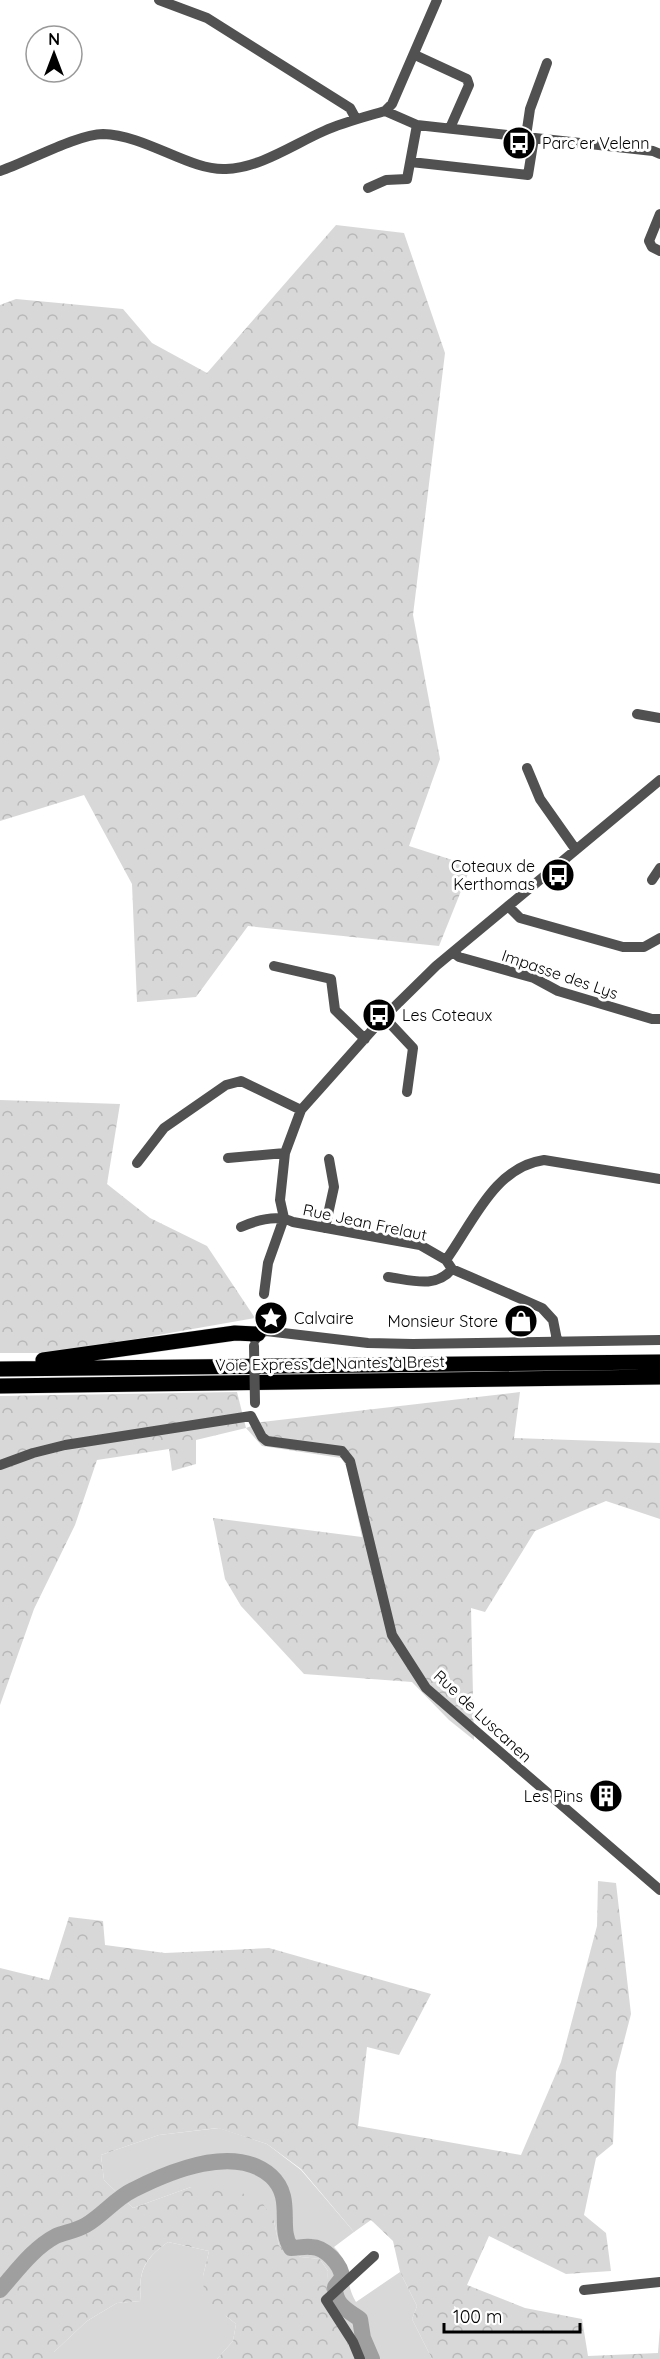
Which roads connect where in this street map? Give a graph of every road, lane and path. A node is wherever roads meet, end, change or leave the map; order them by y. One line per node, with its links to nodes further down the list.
1 (159, 0): 6 (street)
2 (437, 0): 3 (street)
3 (414, 55): 5 (street); 8 (street)
4 (547, 63): 9 (street)
5 (385, 111): 6 (street); 7 (street)
6 (356, 119): 12 (street)
7 (417, 125): 8 (street); 11 (street)
8 (450, 128): 9 (street)
9 (530, 137): 10 (street); 11 (street)
10 (660, 154)
11 (411, 162): 13 (street)
12 (0, 171)
13 (368, 188)
14 (660, 214): 15 (street)
15 (660, 251)
16 (637, 714): 17 (street)
17 (660, 718)
18 (527, 768): 20 (street)
19 (660, 780): 20 (street)
20 (576, 850): 23 (street)
21 (660, 868): 22 (street)
22 (652, 880)
23 (508, 906): 24 (street); 25 (street)
24 (660, 938)
25 (453, 952): 27 (street); 28 (street, Impasse des Lys)
26 (274, 966): 29 (street)
27 (384, 1017): 29 (street); 30 (street)
28 (660, 1018)
29 (365, 1039): 31 (street)
30 (407, 1092)
31 (301, 1110): 32 (street); 35 (street)
32 (285, 1153): 33 (street); 37 (street)
33 (228, 1158)
34 (329, 1159): 39 (street)
35 (137, 1163)
36 (660, 1179): 40 (street)
37 (285, 1218): 38 (street, Rue Jean Frelaut); 39 (street, Rue Jean Frelaut); 42 (street)
38 (241, 1227)
39 (325, 1228): 40 (street, Rue Jean Frelaut)
40 (449, 1265): 41 (street); 44 (street, Rue Jean Frelaut)
41 (388, 1278)
42 (264, 1294)
43 (256, 1340): 44 (street); 46 (highway); 51 (street, bridge)
44 (557, 1340): 45 (street)
45 (660, 1340)
46 (0, 1362)
47 (660, 1362): 48 (highway, Voie Express de Nantes à Brest)
48 (0, 1369)
49 (660, 1377): 50 (highway, Voie Express de Nantes à Brest)
50 (0, 1386)
51 (252, 1416): 52 (street); 53 (street, Rue de Luscanen)
52 (0, 1465)
53 (657, 1887)
54 (374, 2256): 57 (street)
55 (660, 2282): 56 (street)
56 (584, 2290)
57 (360, 2359)

